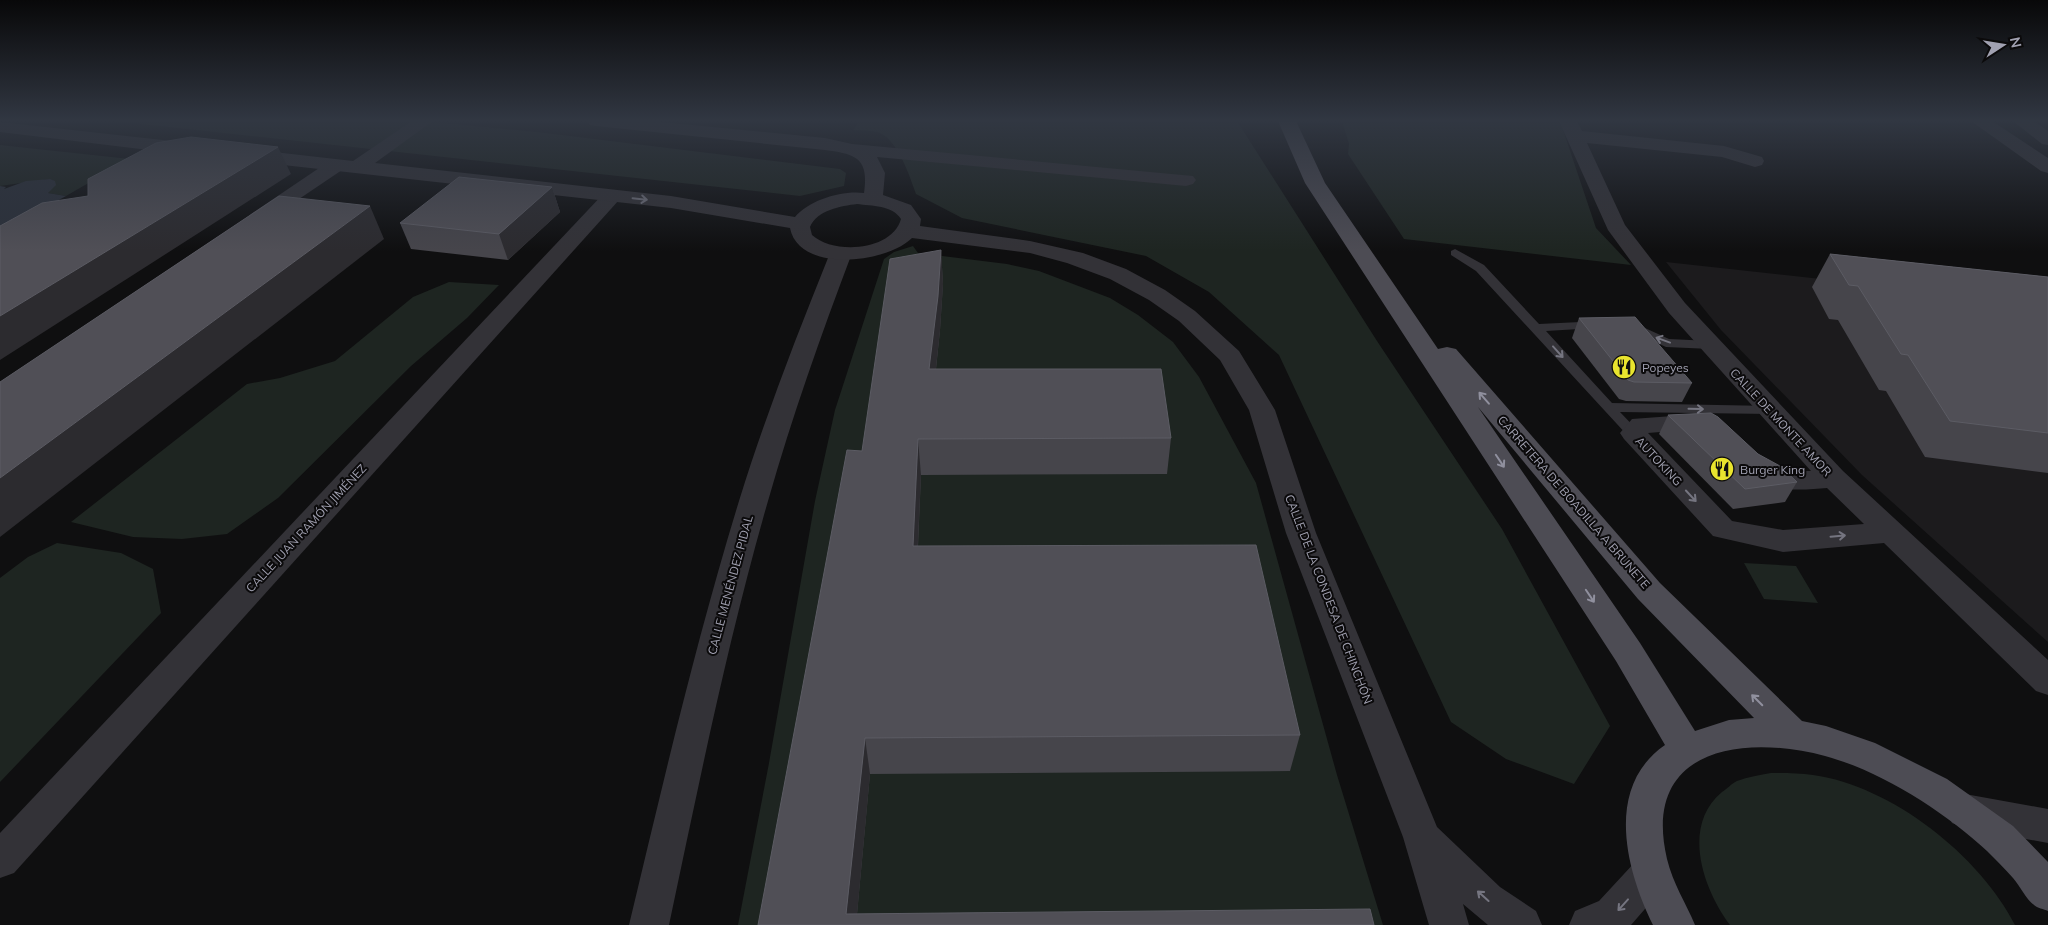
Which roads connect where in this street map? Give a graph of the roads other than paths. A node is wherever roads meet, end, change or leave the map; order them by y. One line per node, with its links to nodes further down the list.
1 (322, 164): 8 (street)
2 (349, 164): 8 (street)
3 (351, 164): 8 (street)
4 (872, 164): 11 (street)
5 (1016, 164): 9 (street)
6 (1307, 164): 17 (main road, CARRETERA DE BOADILLA A BRUNETE)
7 (1587, 164): 21 (street, CALLE DE MONTE AMOR)
8 (346, 167): 10 (street); 13 (street)
9 (1186, 180)
10 (612, 196): 12 (street, one-way to 12); 33 (street, CALLE JUAN RAMÓN JIMÉNEZ)
11 (872, 199): 12 (street); 14 (street)
12 (801, 224): 15 (street)
13 (240, 230)
14 (909, 232): 15 (street); 32 (street, CALLE DE LA CONDESA DE CHINCHÓN)
15 (841, 253): 36 (street, CALLE MENÉNDEZ PIDAL)
16 (1455, 253): 20 (lane)
17 (1367, 260): 28 (main road, CARRETERA DE BOADILLA A BRUNETE, one-way to 17); 29 (main road, CARRETERA DE BOADILLA A BRUNETE, one-way to 29)
18 (1606, 325): 20 (lane)
19 (1625, 326): 21 (lane, one-way to 19)
20 (1536, 328): 22 (lane, one-way to 22)
21 (1711, 345): 23 (street, CALLE DE MONTE AMOR)
22 (1608, 407): 23 (lane, one-way to 23); 24 (lane)
23 (1771, 410): 25 (street, CALLE DE MONTE AMOR)
24 (1633, 433): 25 (street, AUTOKING); 26 (street, AUTOKING, one-way to 26)
25 (1833, 478): 26 (street, CALLE DE MONTE AMOR)
26 (1891, 532): 27 (street, CALLE DE MONTE AMOR)
27 (2048, 681)
28 (1792, 734): 29 (main road); 30 (main road)
29 (1686, 748): 34 (main road)
30 (1965, 810): 31 (street); 35 (main road)
31 (2048, 826)
32 (1422, 837): 37 (street, CALLE DE LA CONDESA DE CHINCHÓN); 38 (street, CALLE DE LA CONDESA DE CHINCHÓN, one-way to 32)
33 (0, 860)
34 (1650, 874): 39 (street, one-way to 39); 40 (main road)
35 (2048, 892)
36 (649, 925)
37 (1449, 925)
38 (1522, 925)
39 (1589, 925)
40 (1675, 925)

